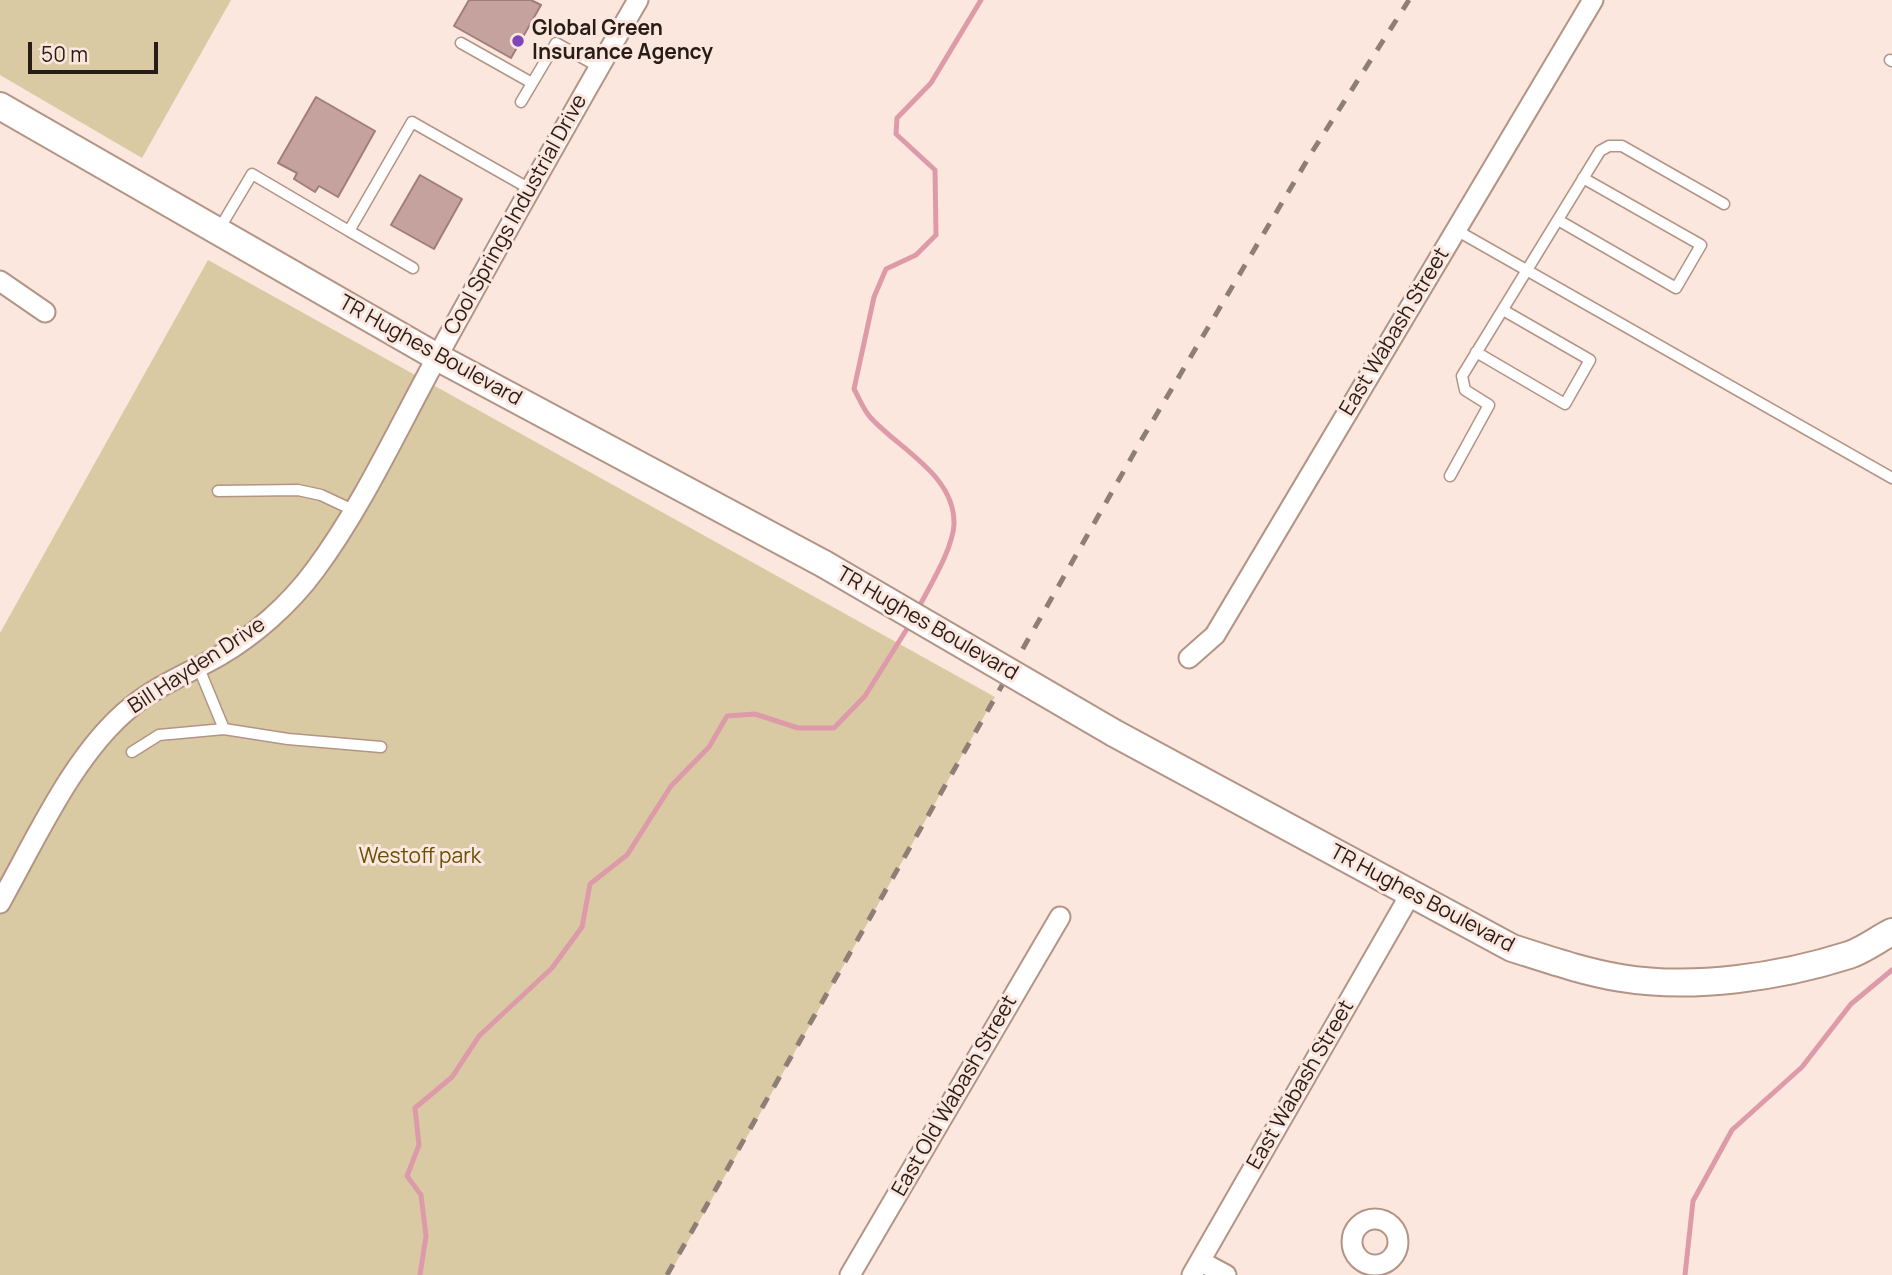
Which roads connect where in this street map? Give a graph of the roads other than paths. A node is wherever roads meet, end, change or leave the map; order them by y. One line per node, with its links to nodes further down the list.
1 (638, 0): 4 (street, Cool Springs Industrial Drive)
2 (1594, 0): 12 (street, East Wabash Street)
3 (461, 43): 5 (lane)
4 (599, 67): 5 (lane); 9 (street, Cool Springs Industrial Drive)
5 (532, 83): 6 (lane)
6 (521, 102)
7 (0, 106): 13 (main road, TR Hughes Boulevard)
8 (1583, 178): 10 (lane); 11 (lane); 11 (lane)
9 (530, 189): 14 (lane); 21 (street, Cool Springs Industrial Drive)
10 (1724, 204)
11 (1558, 220): 16 (lane)
12 (1456, 230): 16 (lane); 26 (street, East Wabash Street)
13 (218, 231): 14 (lane); 21 (main road, TR Hughes Boulevard)
14 (349, 231): 15 (lane)
15 (413, 268)
16 (1528, 271): 18 (lane); 23 (lane)
17 (0, 281): 19 (street)
18 (1503, 310): 20 (lane); 20 (lane)
19 (45, 312)
20 (1476, 352): 22 (lane)
21 (437, 356): 25 (street, Bill Hayden Drive); 31 (main road, TR Hughes Boulevard, bridge)
22 (1450, 476)
23 (1892, 478)
24 (218, 491): 25 (lane)
25 (353, 510): 27 (street, Bill Hayden Drive)
26 (1189, 658)
27 (198, 666): 28 (lane); 32 (street, Bill Hayden Drive)
28 (224, 729): 29 (lane); 30 (lane)
29 (380, 747)
30 (132, 752)
31 (1410, 895): 34 (main road, TR Hughes Boulevard); 35 (street, East Wabash Street)
32 (0, 903)
33 (1060, 917): 36 (street, East Old Wabash Street)
34 (1892, 932)
35 (1196, 1268): 37 (street)
36 (850, 1275)
37 (1226, 1275)

